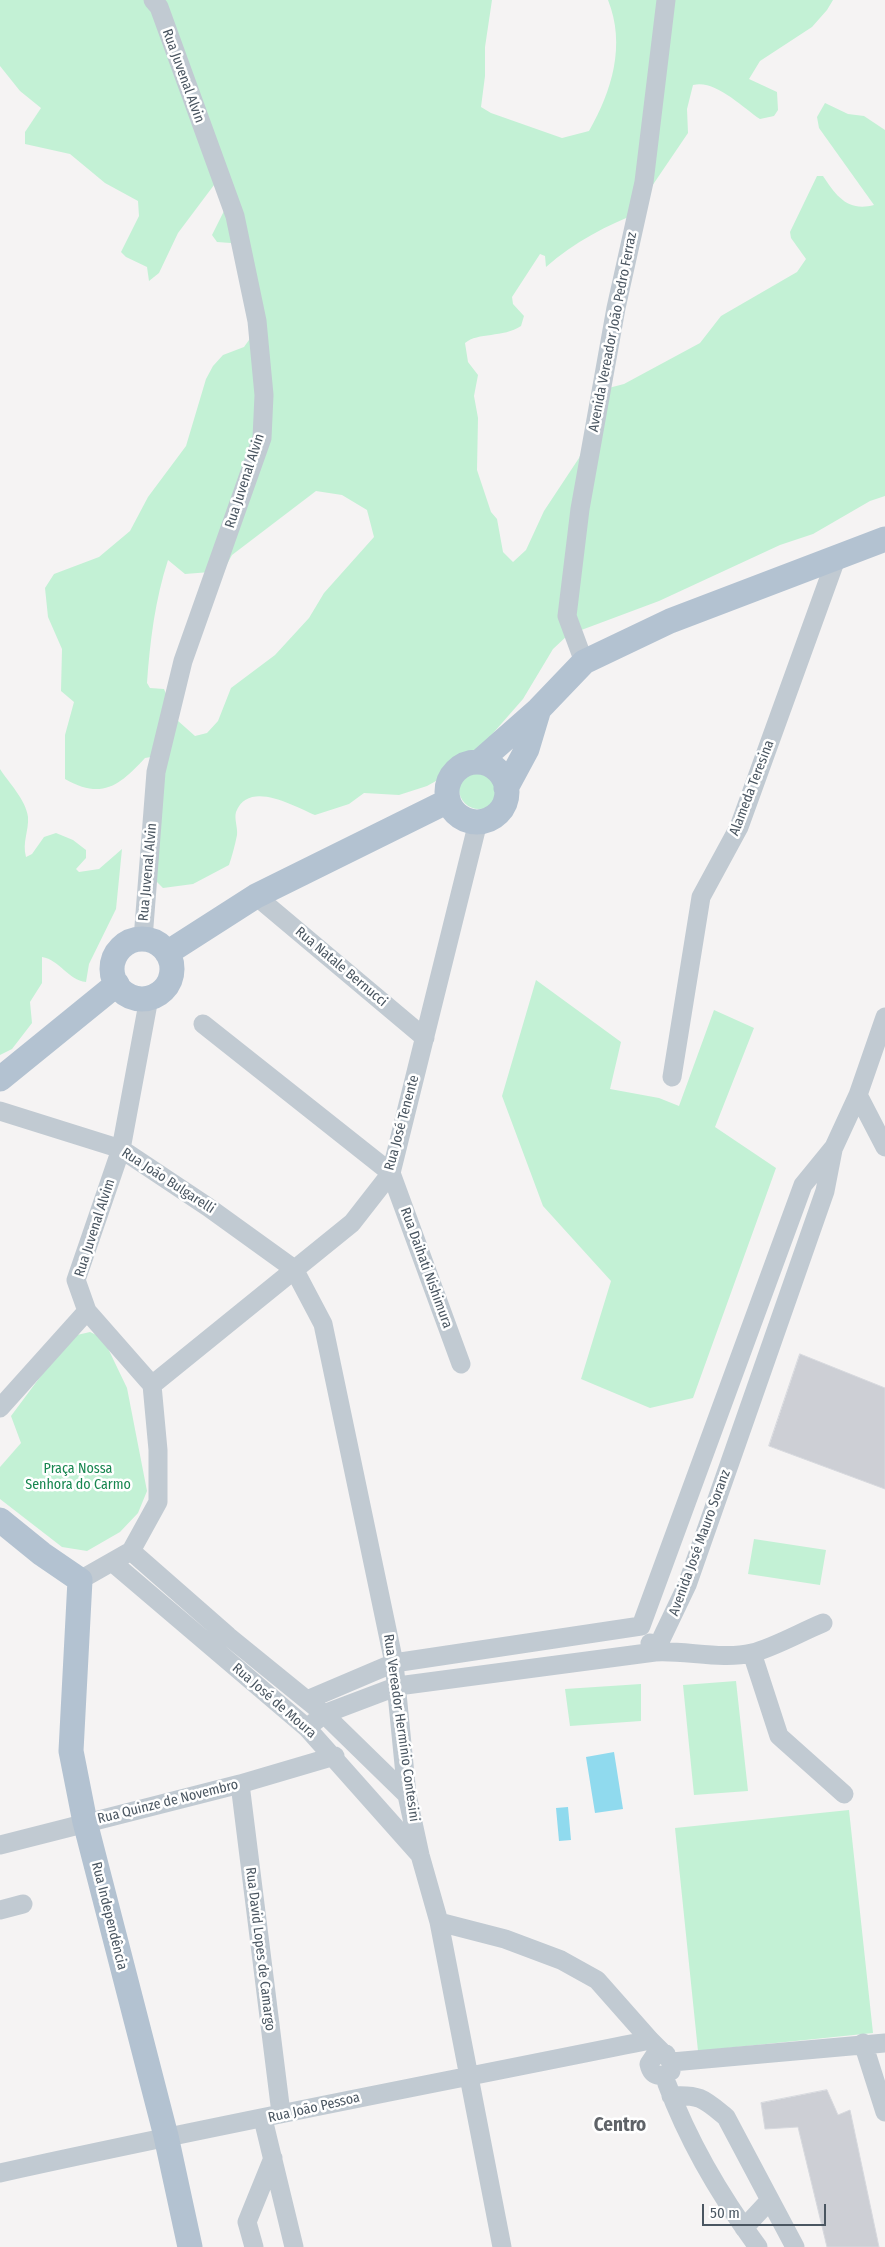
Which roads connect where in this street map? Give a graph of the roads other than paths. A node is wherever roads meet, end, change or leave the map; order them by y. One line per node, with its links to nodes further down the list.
1 (153, 0): 12 (street, Rua Juvenal Alvin)
2 (666, 0): 5 (street, Avenida Vereador João Pedro Ferraz)
3 (885, 539): 4 (main road)
4 (836, 559): 5 (main road); 19 (street, Alameda Teresina)
5 (584, 662): 6 (main road)
6 (539, 709): 7 (main road); 8 (main road)
7 (479, 762): 8 (main road); 9 (main road)
8 (506, 788): 10 (main road)
9 (448, 801): 10 (main road); 11 (main road)
10 (478, 822): 18 (street, Rua José Tenente)
11 (256, 896): 13 (main road); 18 (street, Rua Natale Bernucci)
12 (143, 939): 13 (main road); 14 (main road)
13 (167, 953): 15 (main road)
14 (117, 984): 15 (main road); 20 (main road)
15 (149, 998): 25 (street, Rua Juvenal Alvim)
16 (885, 1017): 21 (street, Avenida José Mauro Soranz)
17 (203, 1024): 26 (street)
18 (425, 1038): 26 (street, Rua José Tenente)
19 (672, 1077)
20 (0, 1079)
21 (858, 1095): 23 (street, Avenida José Mauro Soranz); 24 (street)
22 (0, 1111): 25 (street, Rua João Bulgarelli)
23 (834, 1147): 37 (street, Avenida José Mauro Soranz); 40 (street, Avenida José Mauro Soranz)
24 (885, 1147)
25 (122, 1149): 27 (street, Rua João Bulgarelli); 28 (street, Rua Juvenal Alvim)
26 (391, 1173): 27 (street, Rua José Tenente); 29 (street, Rua Daihati Nishimura)
27 (294, 1269): 30 (street, Rua José Tenente); 42 (street, Rua Vereador Hermínio Contesini)
28 (87, 1311): 30 (street); 31 (street)
29 (461, 1364)
30 (152, 1385): 33 (street)
31 (0, 1409)
32 (0, 1520): 35 (main road)
33 (131, 1551): 34 (street); 38 (street, Rua José de Moura)
34 (112, 1562): 35 (street); 39 (street, Rua José de Moura)
35 (80, 1580): 51 (main road, Rua Independência)
36 (823, 1623): 41 (street)
37 (641, 1626): 40 (street); 42 (street)
38 (228, 1636): 39 (street); 44 (street, Rua José de Moura)
39 (214, 1650): 46 (street, Rua José de Moura)
40 (655, 1652): 41 (street); 43 (street)
41 (752, 1653): 49 (street)
42 (394, 1663): 43 (street, Rua Vereador Hermínio Contesini); 44 (street)
43 (398, 1686): 45 (street); 50 (street, Rua Vereador Hermínio Contesini)
44 (307, 1700): 45 (street, Rua José de Moura)
45 (324, 1714): 46 (street); 50 (street, Rua José de Moura)
46 (307, 1728): 47 (street, Rua José de Moura)
47 (335, 1756): 48 (street, Rua Quinze de Novembro); 53 (street, Rua José de Moura)
48 (240, 1784): 51 (street, Rua Quinze de Novembro); 65 (street, Rua David Lopes de Camargo)
49 (844, 1794)
50 (407, 1795): 53 (street, Rua Vereador Hermínio Contesini)
51 (85, 1822): 52 (street, Rua Quinze de Novembro); 66 (main road, Rua Independência)
52 (0, 1845)
53 (420, 1855): 56 (street, Rua Vereador Hermínio Contesini)
54 (24, 1904): 55 (street)
55 (0, 1910)
56 (439, 1922): 57 (street); 62 (street, Rua Vereador Hermínio Contesini)
57 (650, 2040): 60 (street, Rua João Pessoa); 61 (street)
58 (863, 2043): 59 (street); 61 (street); 64 (street)
59 (885, 2043)
60 (628, 2044): 61 (street); 62 (street, Rua João Pessoa)
61 (663, 2064): 63 (street)
62 (467, 2076): 65 (street, Rua João Pessoa); 74 (street, Rua Vereador Hermínio Contesini)
63 (671, 2096): 69 (street); 70 (street)
64 (885, 2112)
65 (272, 2116): 66 (street, Rua João Pessoa); 67 (street, Rua David Lopes de Camargo)
66 (166, 2136): 68 (street, Rua João Pessoa); 71 (main road, Rua Independência)
67 (273, 2158): 72 (street); 73 (street, Rua David Lopes de Camargo)
68 (0, 2173)
69 (770, 2200): 70 (street); 76 (street)
70 (744, 2228): 75 (street)
71 (190, 2247)
72 (254, 2247)
73 (294, 2247)
74 (502, 2247)
75 (758, 2247)
76 (795, 2247)

